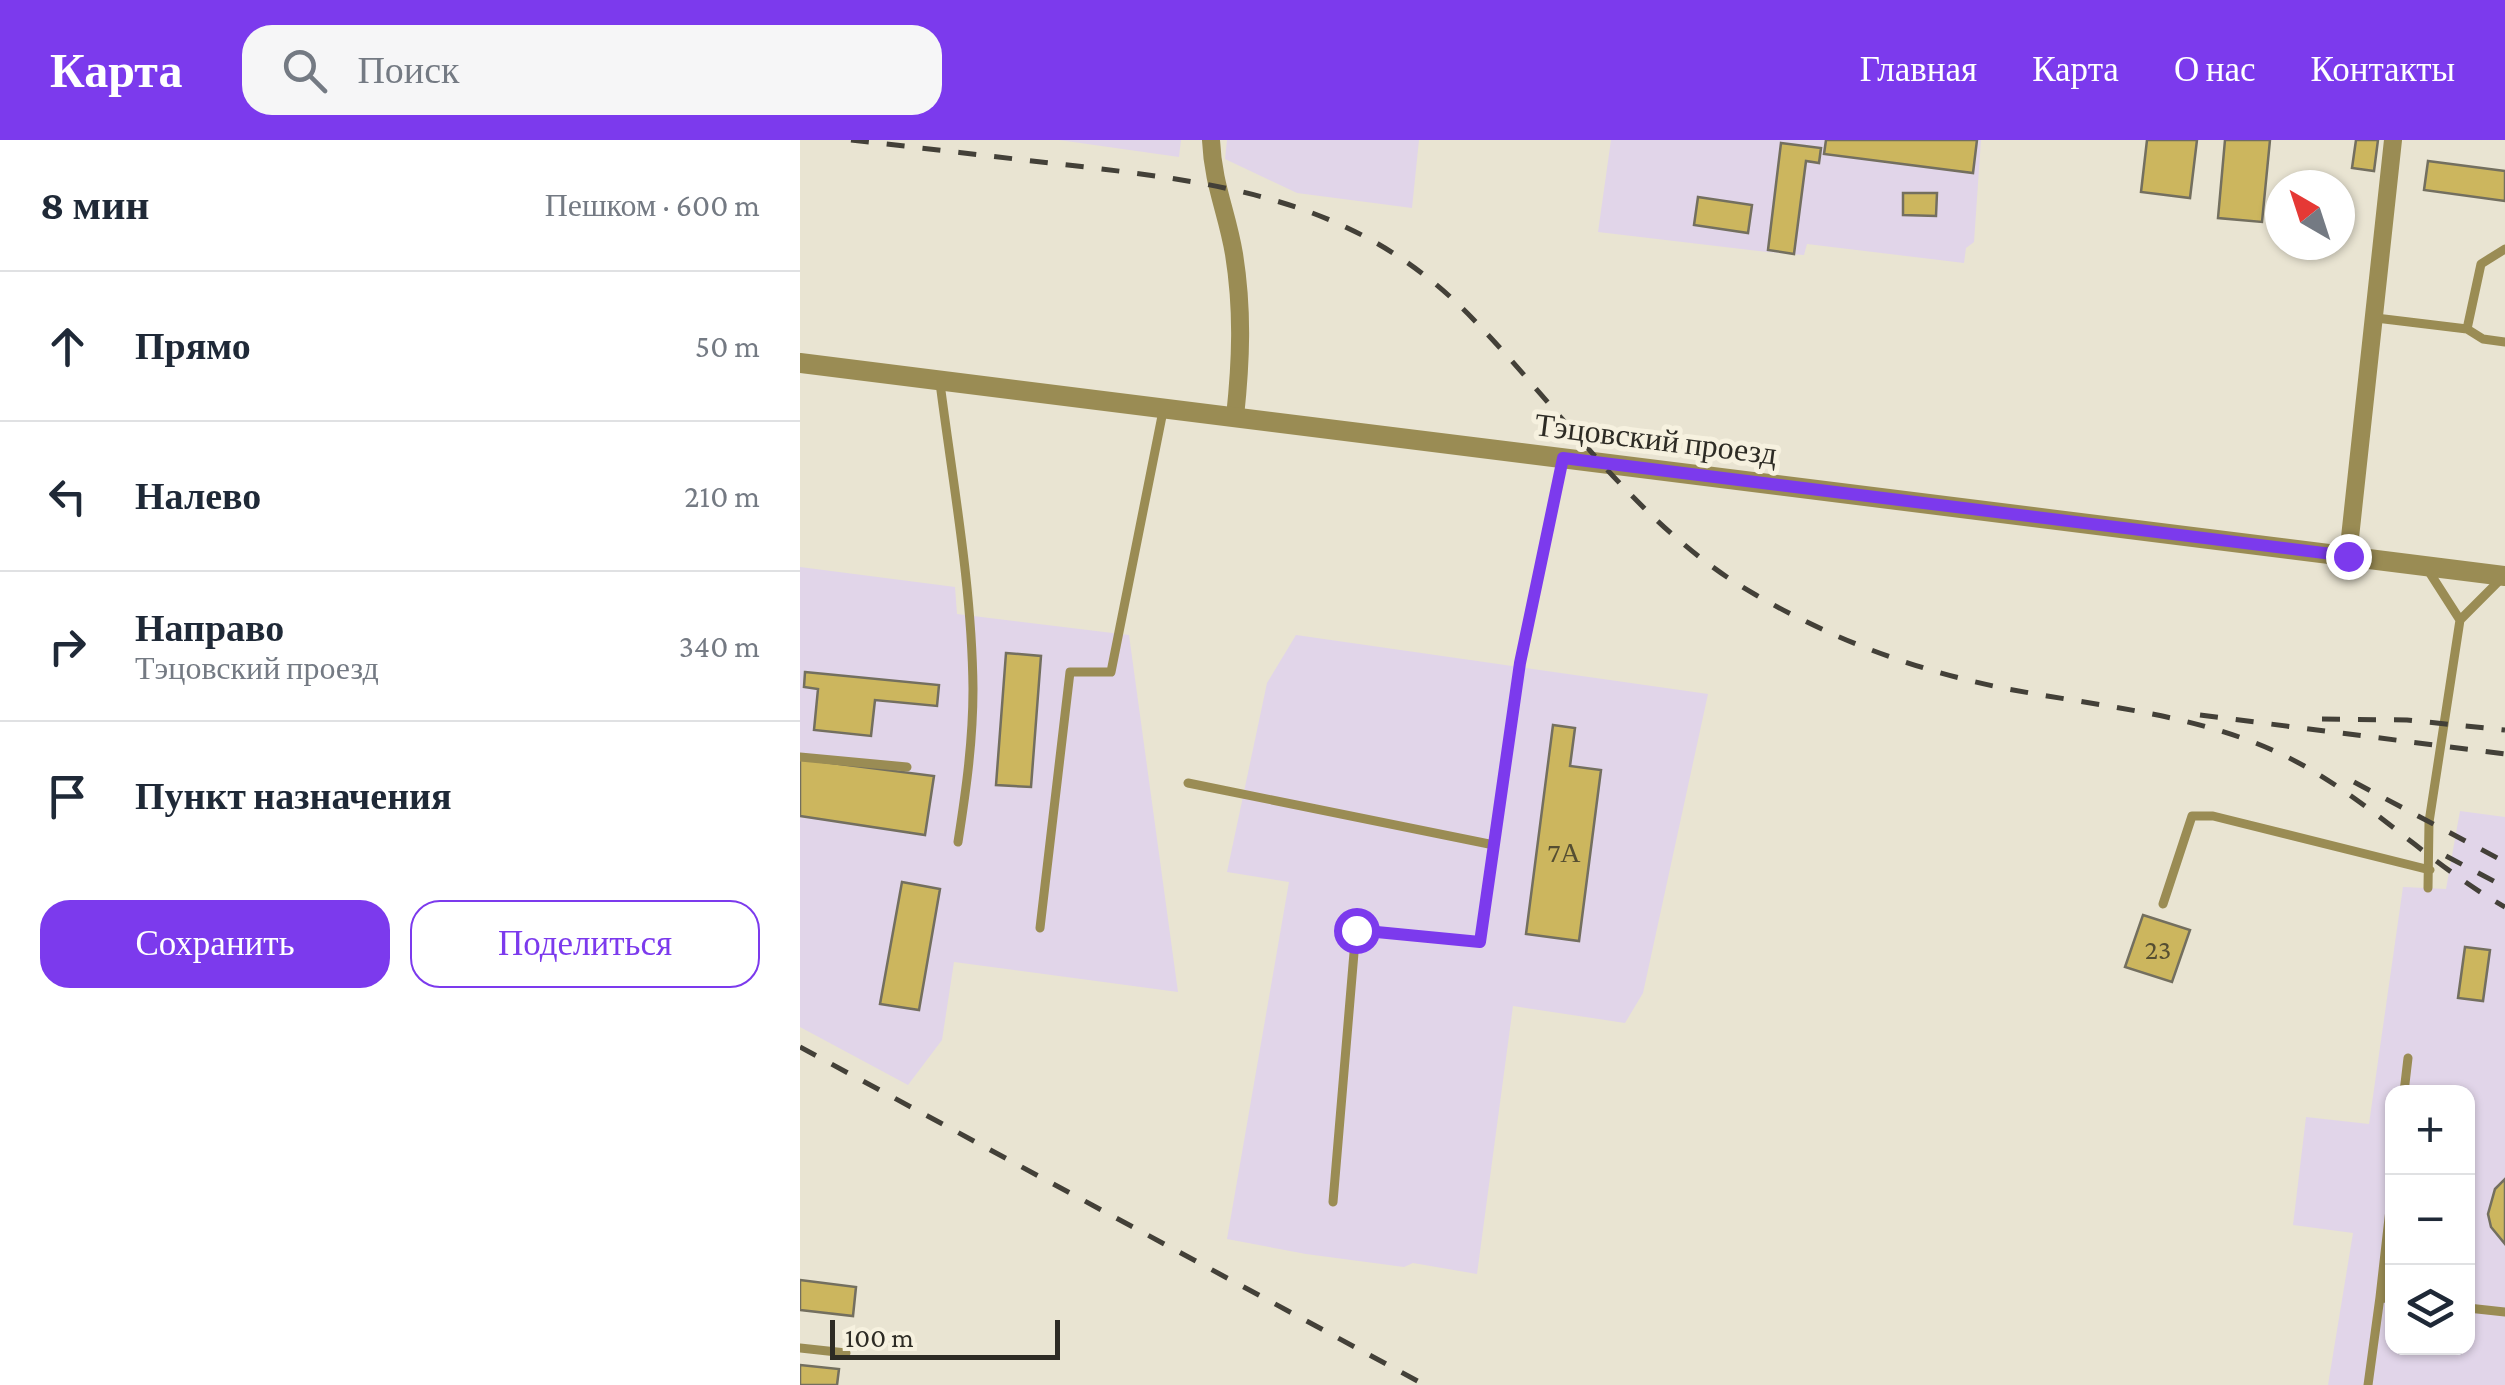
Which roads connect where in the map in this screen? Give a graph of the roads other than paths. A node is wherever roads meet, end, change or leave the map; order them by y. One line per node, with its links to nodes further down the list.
1 (1211, 140): 10 (street)
2 (2393, 140): 4 (street)
3 (2505, 249): 5 (lane)
4 (2376, 318): 5 (lane); 12 (street)
5 (2467, 329): 6 (lane)
6 (2505, 342)
7 (800, 363): 8 (street, Тэцовский проезд)
8 (940, 380): 9 (street, Тэцовский проезд); 19 (lane)
9 (1163, 408): 10 (street, Тэцовский проезд); 24 (lane)
10 (1235, 417): 11 (street, Тэцовский проезд)
11 (1563, 458): 12 (street, Тэцовский проезд); 20 (lane)
12 (2348, 556): 13 (street, Тэцовский проезд)
13 (2426, 566): 14 (street, Тэцовский проезд); 15 (lane)
14 (2504, 576): 15 (lane)
15 (2460, 620): 21 (lane)
16 (800, 757): 17 (lane)
17 (907, 767)
18 (1188, 783): 20 (lane)
19 (958, 842)
20 (1494, 845): 27 (lane)
21 (2430, 870): 22 (lane); 23 (lane)
22 (2428, 888)
23 (2163, 904)
24 (1040, 928)
25 (2408, 1058): 26 (lane)
26 (2405, 1085)
27 (1333, 1202)
28 (2385, 1253): 29 (lane)
29 (2380, 1297): 30 (lane); 35 (lane)
30 (2385, 1297)
31 (2475, 1309): 32 (lane)
32 (2505, 1312)
33 (800, 1348): 34 (lane)
34 (846, 1353)
35 (2368, 1385)

